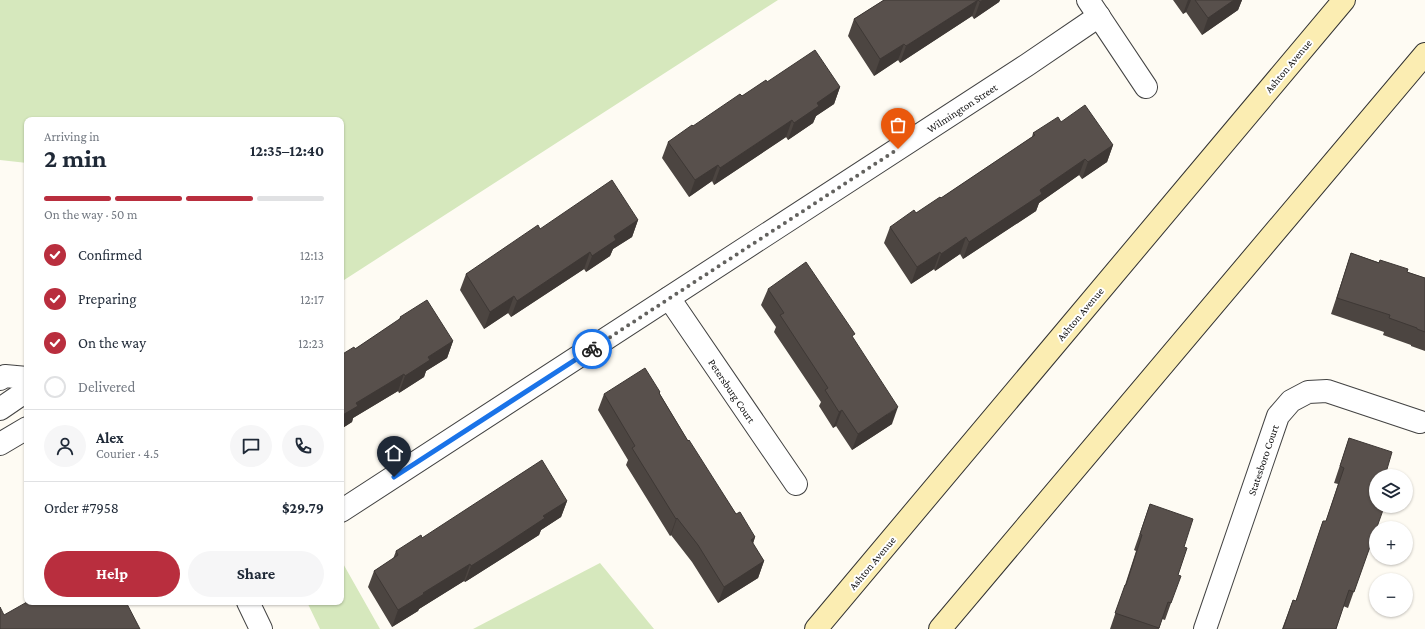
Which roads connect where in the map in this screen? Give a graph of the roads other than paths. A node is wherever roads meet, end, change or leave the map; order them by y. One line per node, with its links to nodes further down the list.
1 (1344, 0): 17 (main road, Ashton Avenue)
2 (1093, 8): 4 (street, Wilmington Street); 5 (street, Wilmington Street)
3 (1425, 54): 18 (main road)
4 (1146, 87)
5 (669, 298): 13 (street, Petersburg Court); 14 (street, Wilmington Street)
6 (24, 378): 7 (street)
7 (0, 379)
8 (24, 395): 9 (street)
9 (0, 409)
10 (1420, 422): 19 (street, Statesboro Court)
11 (24, 430): 12 (street)
12 (0, 444)
13 (796, 484)
14 (344, 509)
15 (249, 605): 16 (street)
16 (261, 629)
17 (816, 629)
18 (940, 629)
19 (1205, 629)

